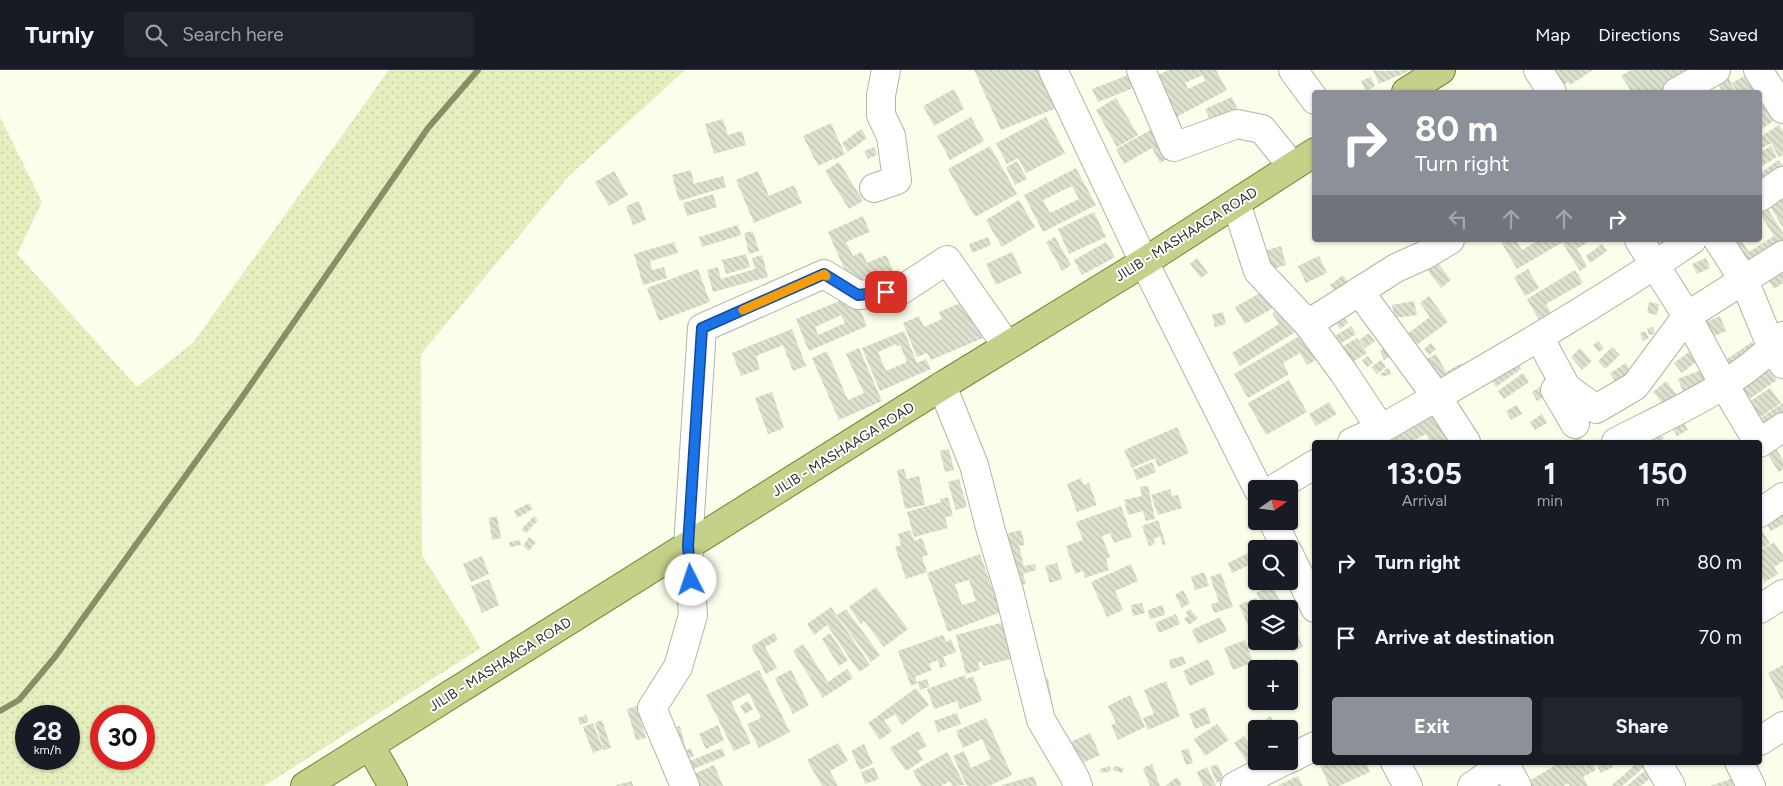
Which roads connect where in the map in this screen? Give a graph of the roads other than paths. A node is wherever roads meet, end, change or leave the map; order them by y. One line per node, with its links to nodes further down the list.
1 (886, 70): 17 (street)
2 (1052, 70): 25 (street)
3 (1141, 70): 15 (street)
4 (1293, 70): 12 (street)
5 (1441, 70): 9 (main road)
6 (1538, 70): 10 (street)
7 (1716, 70): 11 (street)
8 (1758, 70): 13 (street)
9 (1409, 90)
10 (1551, 90)
11 (1681, 90)
12 (1312, 96)
13 (1783, 109)
14 (1312, 154): 15 (main road, JILIB - MASHAAGA ROAD)
15 (1292, 166): 19 (main road, JILIB - MASHAAGA ROAD)
16 (1783, 181): 18 (street)
17 (874, 188)
18 (1762, 196)
19 (1236, 203): 25 (main road, JILIB - MASHAAGA ROAD); 30 (street)
20 (1447, 242): 28 (street)
21 (1640, 242): 26 (street)
22 (1689, 242): 26 (street)
23 (1719, 242): 27 (street)
24 (1783, 255): 27 (street)
25 (1144, 262): 32 (main road, JILIB - MASHAAGA ROAD); 47 (street)
26 (1655, 265): 29 (street); 31 (street)
27 (1744, 280): 29 (street); 33 (street)
28 (1358, 291): 30 (street); 36 (street)
29 (1687, 316): 34 (street); 37 (street)
30 (1308, 324): 39 (street)
31 (1539, 337): 36 (street); 37 (street)
32 (1007, 346): 35 (main road, JILIB - MASHAAGA ROAD); 51 (street)
33 (1779, 349): 34 (street)
34 (1724, 385): 43 (street); 44 (street)
35 (942, 386): 51 (main road, JILIB - MASHAAGA ROAD); 68 (street)
36 (1437, 396): 39 (street); 41 (street)
37 (1585, 417): 42 (street)
38 (1783, 427): 45 (street)
39 (1381, 429): 40 (street)
40 (1356, 440)
41 (1465, 440)
42 (1613, 440)
43 (1619, 440)
44 (1757, 440)
45 (1762, 441)
46 (1312, 466): 48 (street)
47 (1253, 480)
48 (1289, 480)
49 (1783, 497): 50 (street)
50 (1762, 512)
51 (688, 546): 58 (main road, JILIB - MASHAAGA ROAD); 67 (street)
52 (1298, 573): 54 (street)
53 (1783, 594): 55 (street)
54 (1312, 602)
55 (1762, 608)
56 (1783, 726): 57 (street)
57 (1762, 740)
58 (370, 746): 65 (main road, JILIB - MASHAAGA ROAD); 66 (main road)
59 (1312, 748): 60 (street)
60 (1298, 754)
61 (1397, 765): 70 (street)
62 (1741, 765): 72 (street)
63 (1266, 770): 69 (street)
64 (1510, 771): 71 (street)
65 (305, 786)
66 (393, 786)
67 (685, 786)
68 (1078, 786)
69 (1234, 786)
70 (1408, 786)
71 (1472, 786)
72 (1751, 786)

